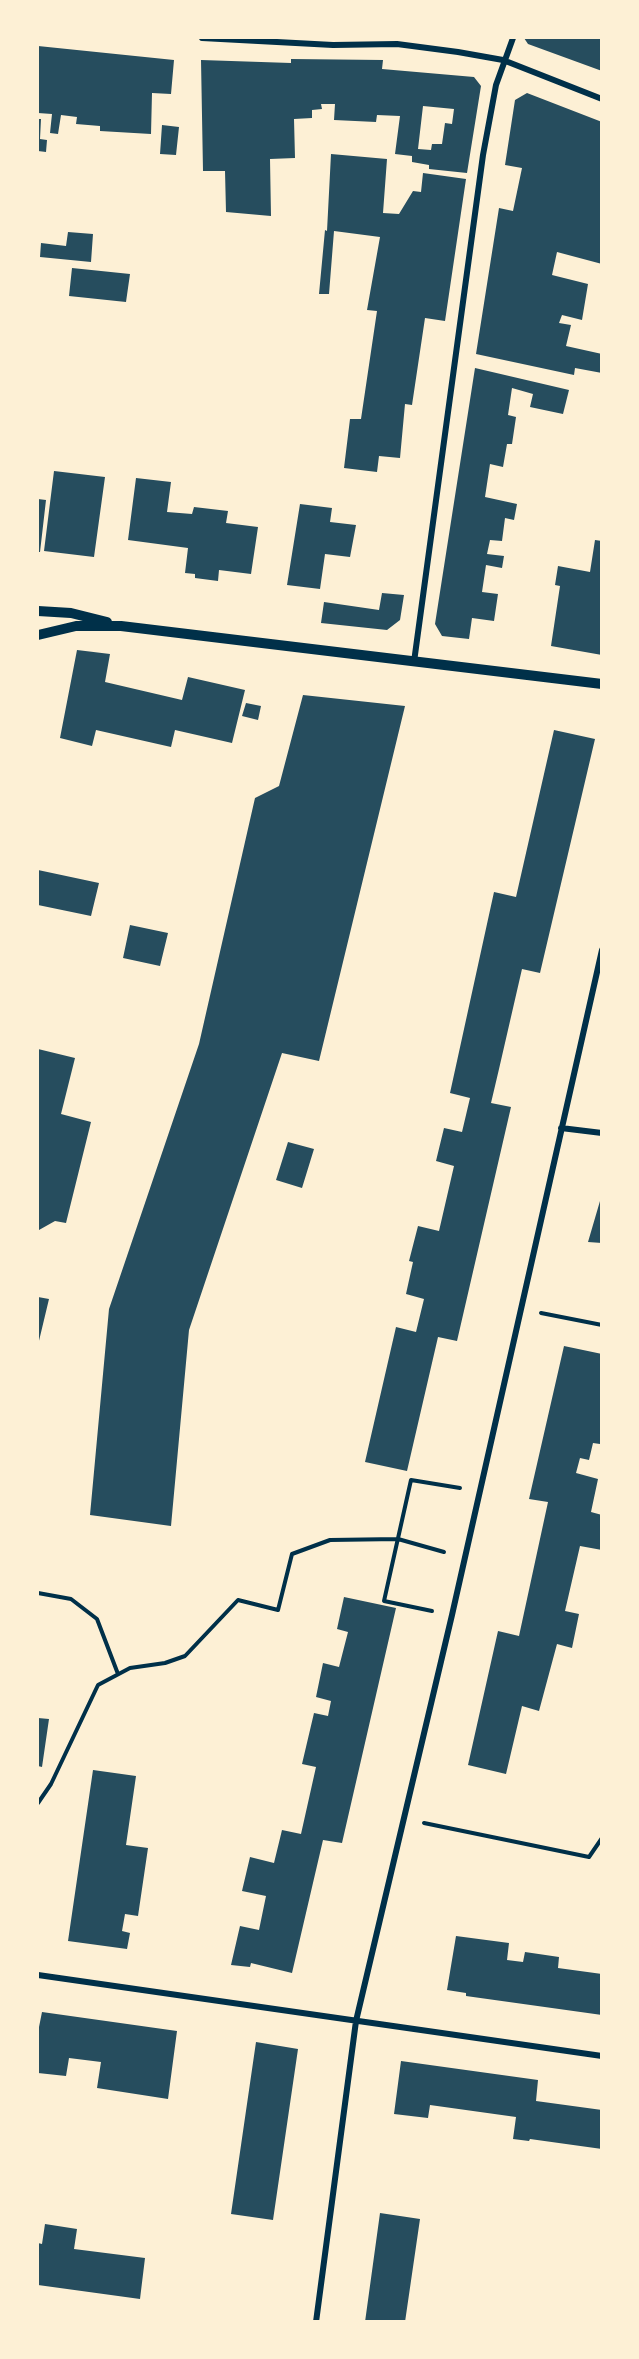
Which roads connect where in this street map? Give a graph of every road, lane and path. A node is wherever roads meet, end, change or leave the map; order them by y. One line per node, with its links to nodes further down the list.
1 (202, 38): 3 (street)
2 (513, 38): 3 (street)
3 (503, 60): 4 (street); 8 (street)
4 (602, 99)
5 (38, 611): 6 (street)
6 (121, 626): 7 (street); 8 (street)
7 (38, 635)
8 (414, 662): 9 (street)
9 (602, 684)
10 (602, 950): 11 (street)
11 (561, 1128): 12 (street); 13 (street)
12 (602, 1133)
13 (520, 1309): 14 (path); 15 (street)
14 (602, 1324)
15 (479, 1491): 16 (path); 17 (street)
16 (398, 1539): 17 (path); 19 (path); 20 (path)
17 (465, 1558): 19 (street)
18 (38, 1593): 20 (path)
19 (452, 1615): 22 (street)
20 (118, 1674): 21 (path)
21 (38, 1803)
22 (402, 1818): 23 (path); 25 (street)
23 (602, 1838)
24 (38, 1975): 25 (street)
25 (356, 2021): 26 (street); 27 (street)
26 (602, 2056)
27 (316, 2322)

